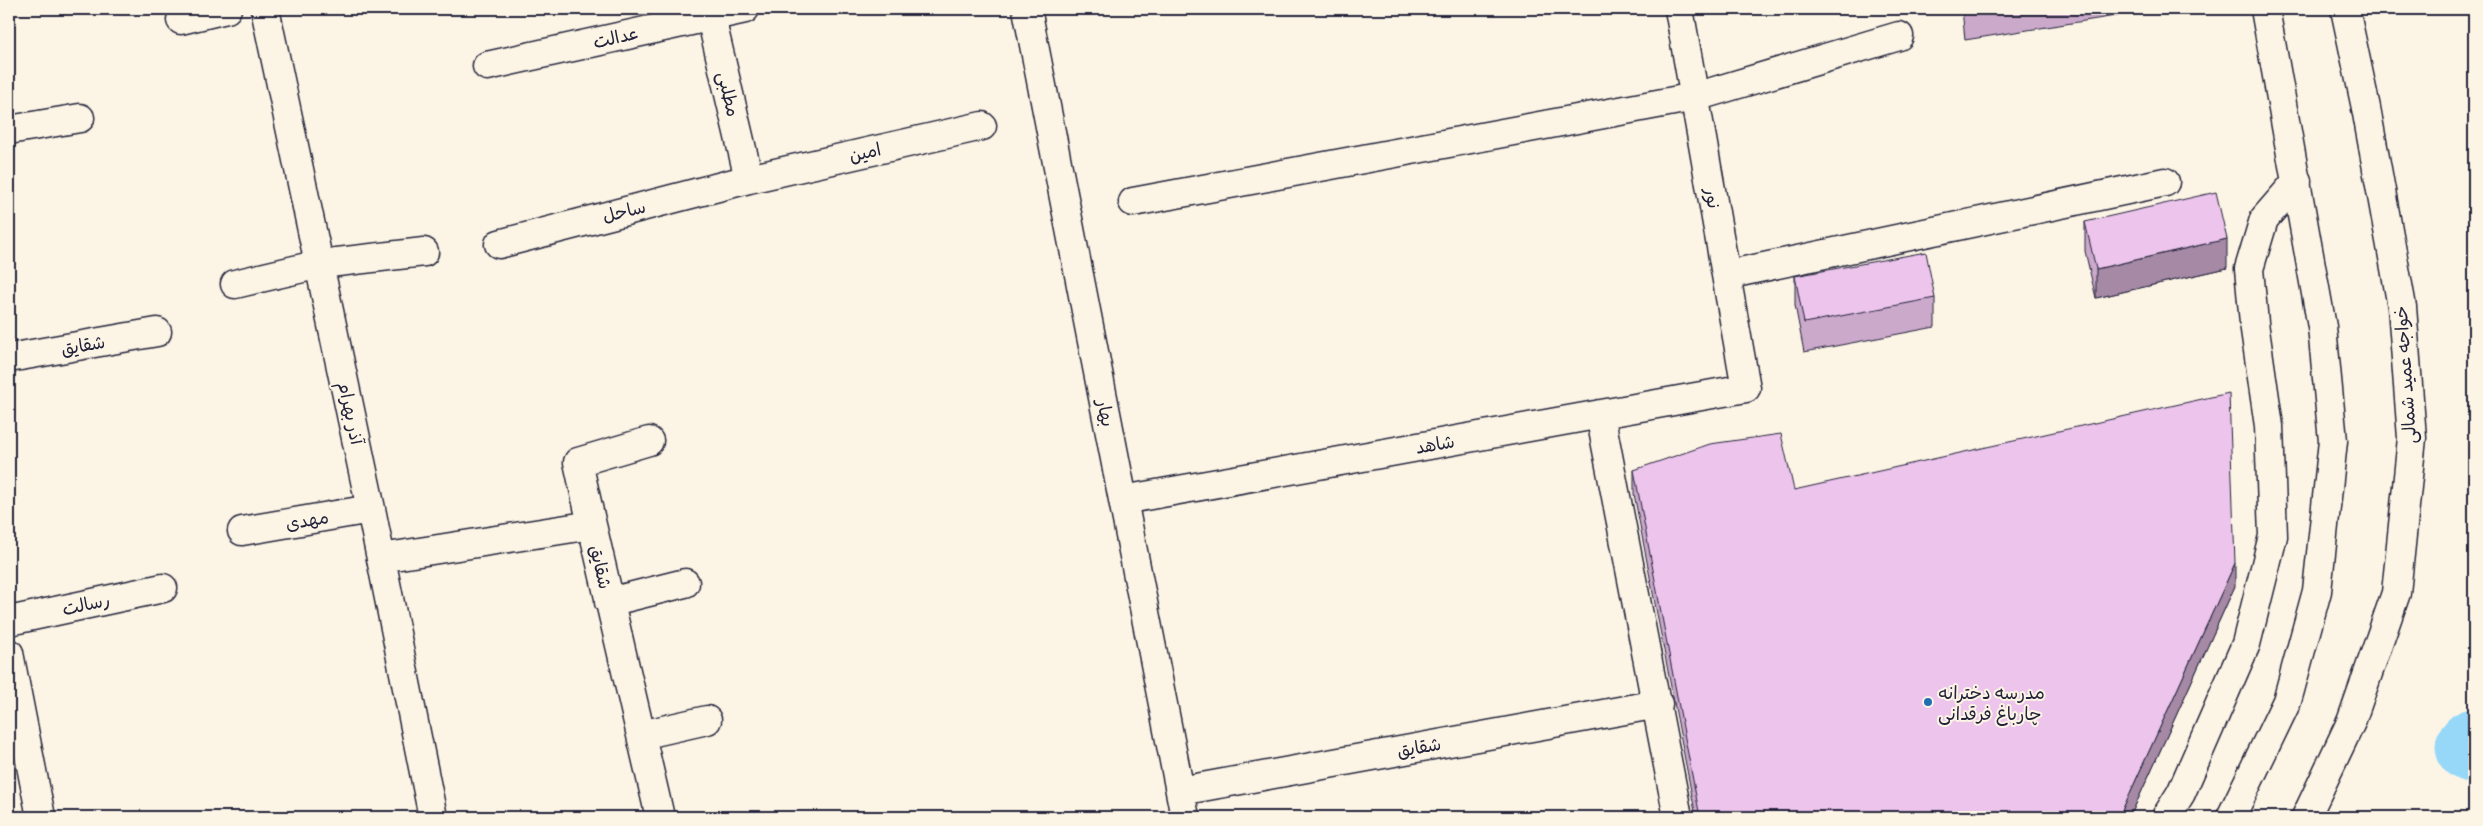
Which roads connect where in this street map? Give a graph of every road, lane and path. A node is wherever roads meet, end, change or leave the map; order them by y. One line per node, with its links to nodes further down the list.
1 (227, 9): 9 (street)
2 (265, 9): 22 (street, آذر بهرام)
3 (745, 9): 8 (street, عدالت)
4 (1027, 9): 30 (street, بهار)
5 (1680, 9): 12 (street, نور)
6 (2265, 9): 17 (street)
7 (2345, 9): 51 (street, خواجه عمید شمالی)
8 (709, 12): 11 (street, عدالت); 16 (street, مطلبی)
9 (181, 20)
10 (1899, 36): 12 (street)
11 (487, 66)
12 (1695, 97): 19 (street); 23 (street, نور)
13 (80, 118): 15 (street)
14 (982, 126): 16 (street, امین)
15 (9, 130)
16 (749, 179): 20 (street, ساحل)
17 (2297, 181): 49 (street); 50 (street)
18 (2165, 182): 23 (street)
19 (1133, 202)
20 (499, 244)
21 (424, 252): 22 (street)
22 (320, 264): 24 (street); 31 (street, آذر بهرام)
23 (1726, 275): 27 (street, نور)
24 (235, 284)
25 (157, 332): 26 (street, شقایق)
26 (9, 358)
27 (1746, 388): 28 (street, شاهد)
28 (1600, 414): 30 (street, شاهد); 40 (street)
29 (649, 441): 32 (street)
30 (1123, 500): 43 (street, بهار)
31 (371, 509): 33 (street, مهدی); 34 (street, آذر بهرام)
32 (592, 525): 34 (street, شقایق); 37 (street, شقایق)
33 (242, 531)
34 (381, 558): 45 (street, آذر بهرام)
35 (685, 583): 37 (street)
36 (163, 588): 38 (street, رسالت)
37 (609, 602): 42 (street, شقایق)
38 (9, 621)
39 (9, 653): 44 (street)
40 (1658, 704): 43 (street, شقایق); 48 (street)
41 (707, 720): 42 (street)
42 (641, 735): 46 (street, شقایق)
43 (1180, 790): 47 (street, بهار)
44 (41, 817)
45 (433, 817)
46 (660, 817)
47 (1185, 817)
48 (1678, 817)
49 (2166, 817)
50 (2231, 817)
51 (2306, 817)

